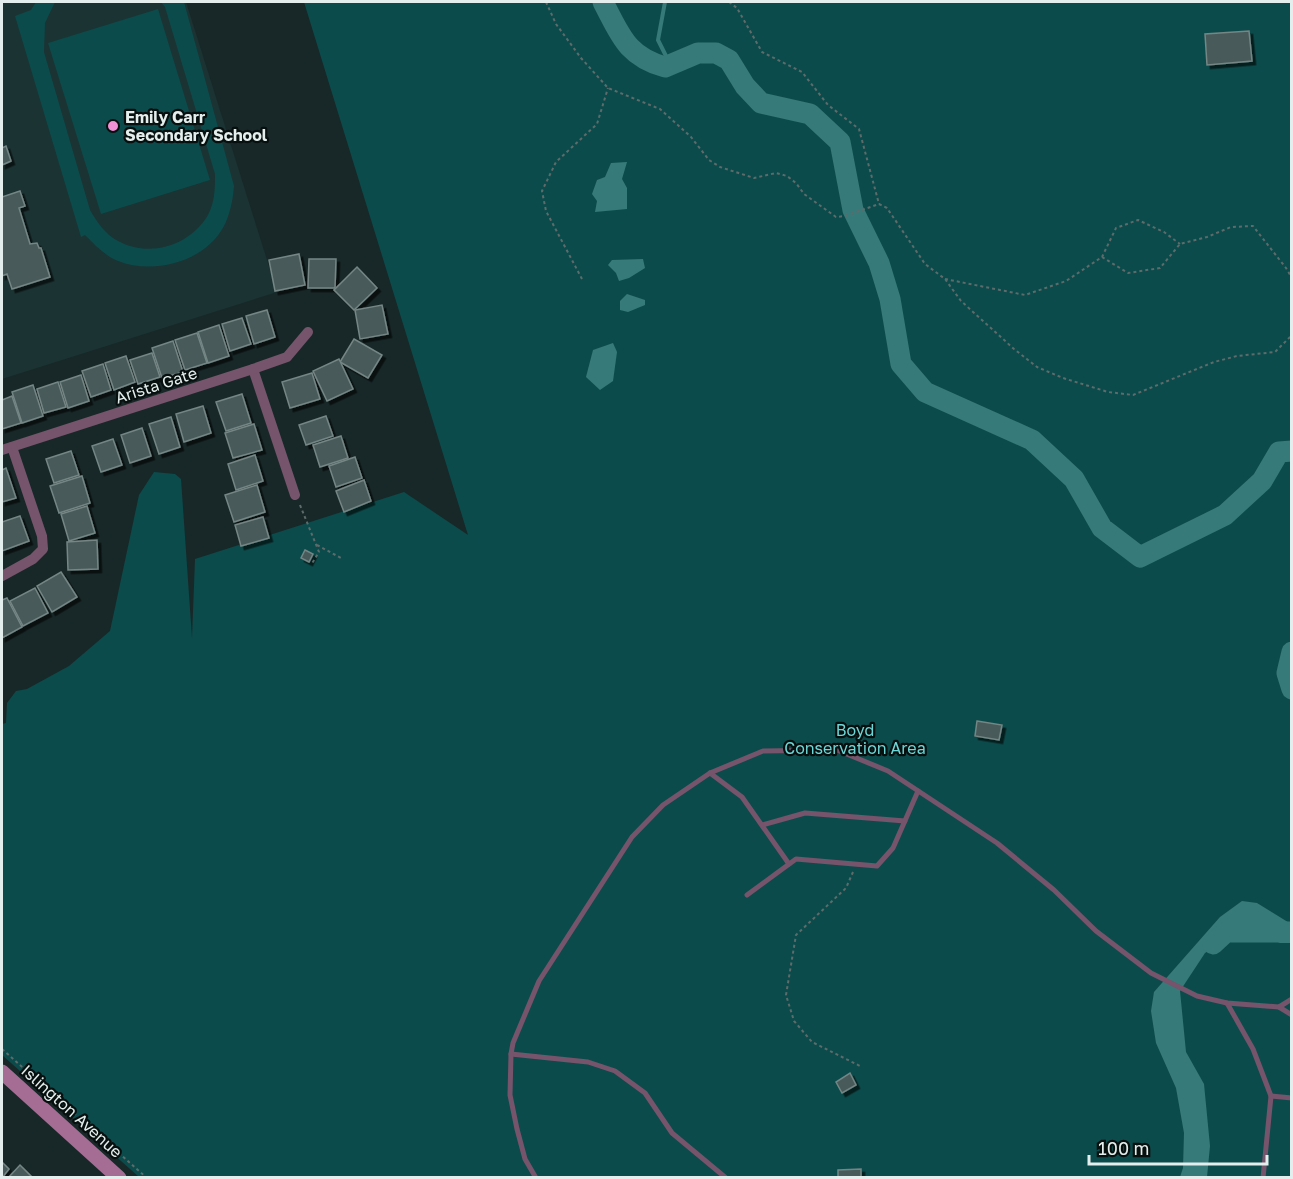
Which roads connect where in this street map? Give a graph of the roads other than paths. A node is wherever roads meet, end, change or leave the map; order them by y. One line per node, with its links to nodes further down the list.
1 (308, 332): 2 (street, Arista Gate)
2 (253, 369): 3 (street, Arista Gate); 4 (street)
3 (7, 448): 5 (street)
4 (296, 495)
5 (2, 576)
6 (710, 773): 7 (lane); 9 (lane); 16 (lane)
7 (918, 791): 8 (lane); 13 (lane)
8 (905, 821): 9 (lane); 10 (lane)
9 (762, 825): 10 (lane)
10 (789, 864): 11 (lane)
11 (747, 895)
12 (1292, 999): 14 (lane)
13 (1227, 1003): 14 (lane); 18 (lane)
14 (1279, 1007): 15 (lane)
15 (1292, 1015)
16 (511, 1054): 21 (lane); 22 (lane)
17 (2, 1071): 20 (main road, Islington Avenue)
18 (1271, 1096): 19 (lane); 23 (lane)
19 (1292, 1098)
20 (119, 1178)
21 (536, 1178)
22 (726, 1178)
23 (1263, 1178)

